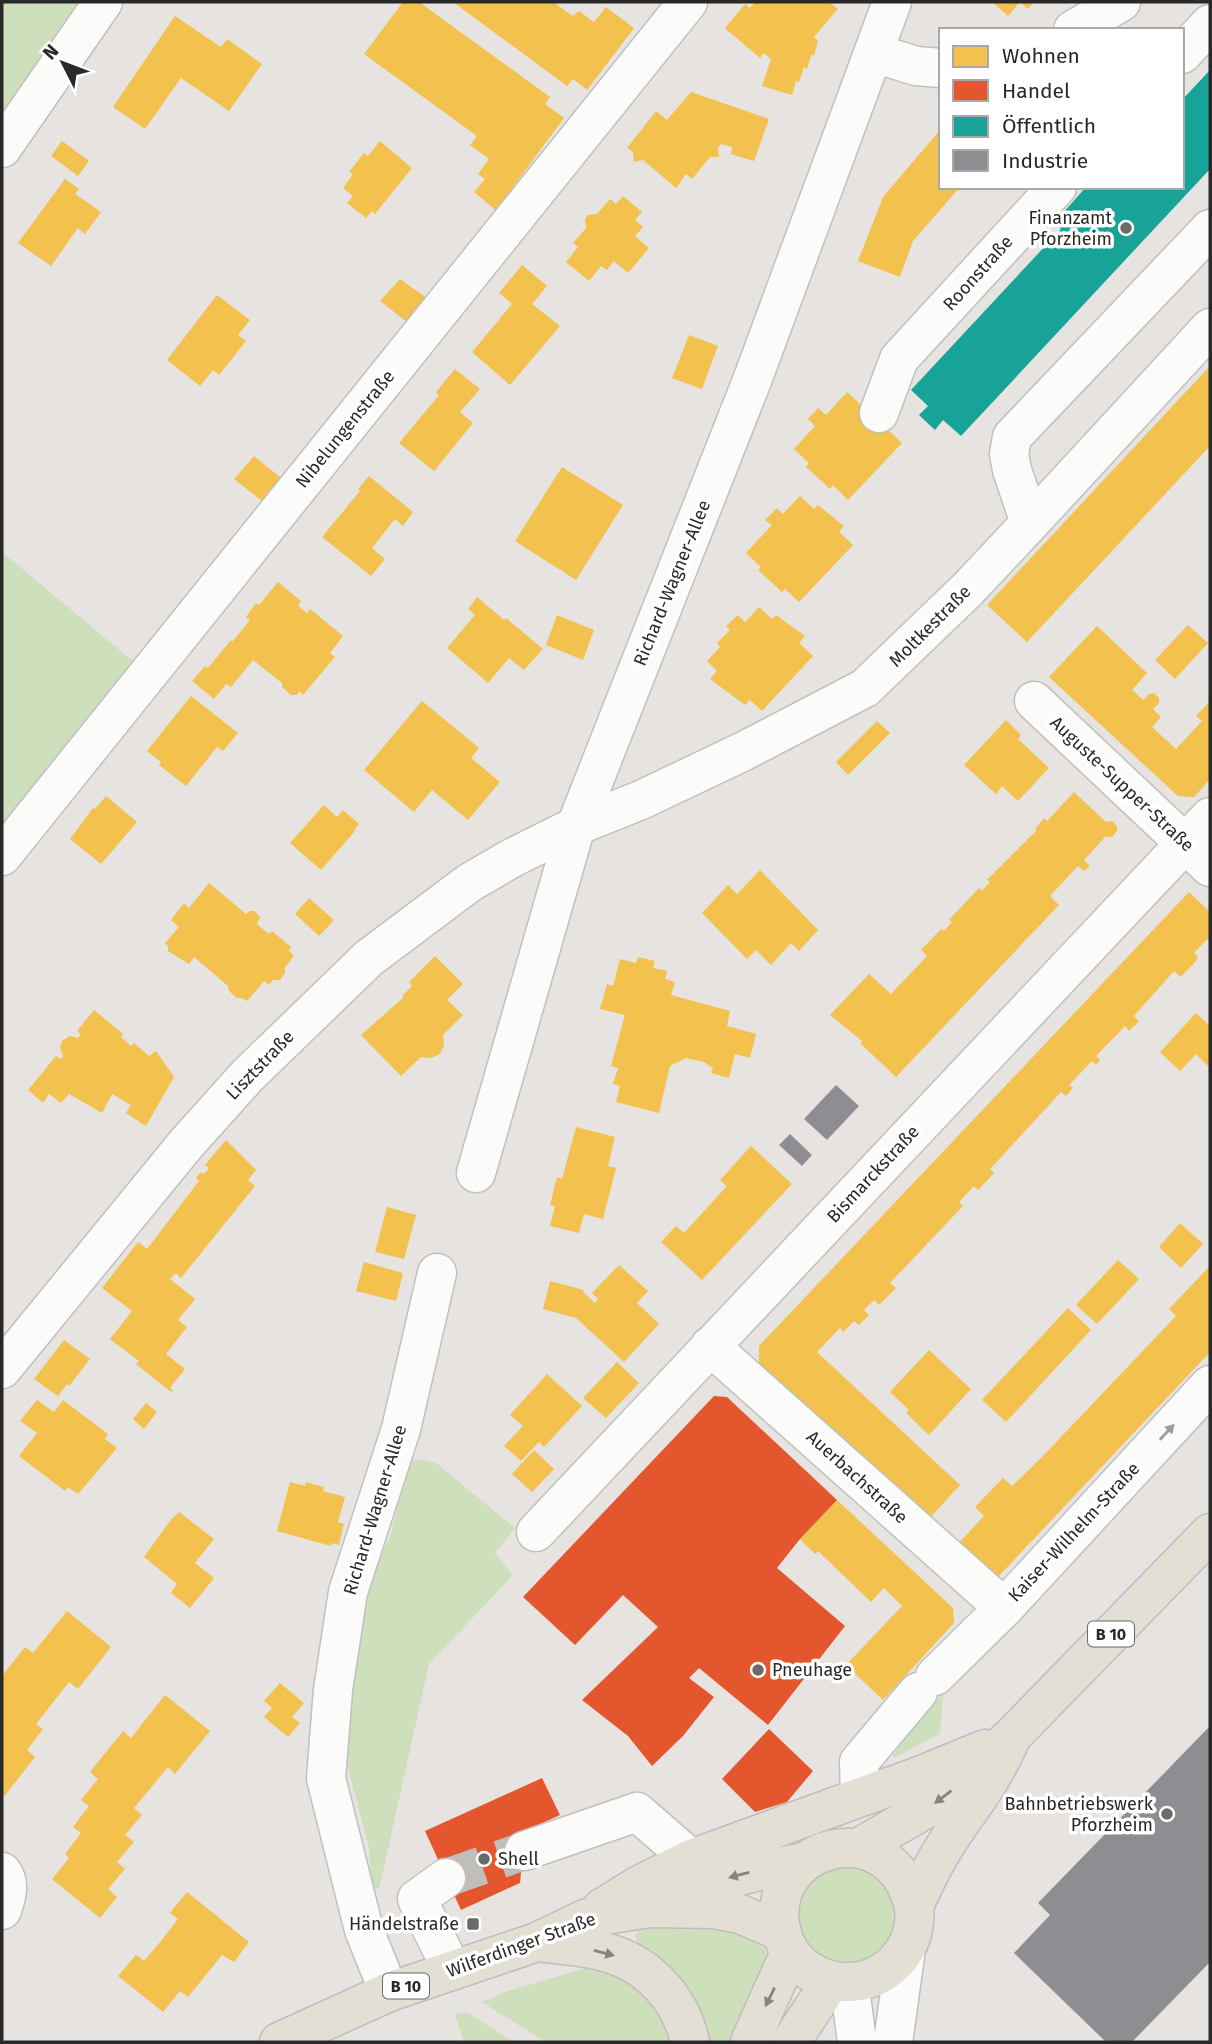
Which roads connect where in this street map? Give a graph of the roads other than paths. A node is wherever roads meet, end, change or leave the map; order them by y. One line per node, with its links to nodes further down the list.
1 (103, 2): 12 (street)
2 (688, 2): 21 (street, Nibelungenstraße)
3 (892, 2): 10 (street, Richard-Wagner-Allee)
4 (1121, 2): 7 (street)
5 (1194, 2): 8 (street)
6 (1210, 24): 9 (street)
7 (1076, 28)
8 (1183, 28)
9 (1184, 52)
10 (874, 53): 11 (street); 19 (street, Richard-Wagner-Allee)
11 (939, 68)
12 (2, 148)
13 (1055, 189): 16 (street, Roonstraße)
14 (1210, 229): 17 (street)
15 (1210, 328): 17 (street, Moltkestraße)
16 (879, 413)
17 (1030, 523): 19 (street, Moltkestraße)
18 (1034, 701): 20 (street, Auguste-Supper-Straße)
19 (576, 825): 22 (street, Richard-Wagner-Allee); 25 (street, Lisztstraße)
20 (1202, 842): 24 (street, Bismarckstraße)
21 (2, 856)
22 (476, 1173)
23 (437, 1273): 41 (street, Richard-Wagner-Allee)
24 (710, 1346): 27 (street, Bismarckstraße); 29 (street, Auerbachstraße)
25 (2, 1369)
26 (1210, 1385): 29 (street, Kaiser-Wilhelm-Straße, one-way to 26)
27 (536, 1532)
28 (1210, 1533): 30 (main road, B 10)
29 (1004, 1608): 31 (street, Kaiser-Wilhelm-Straße)
30 (1012, 1736): 31 (main road, B 10); 34 (main road, B 10, one-way to 34); 37 (main road, B 10)
31 (859, 1796): 32 (main road, B 10)
32 (770, 1831): 34 (main road); 35 (main road, B 10)
33 (524, 1851): 35 (street)
34 (831, 1853): 37 (main road); 38 (main road, Wilferdinger Straße / B 10, one-way to 38); 43 (main road)
35 (691, 1859): 40 (main road, B 10)
36 (2, 1872): 39 (street)
37 (914, 1907): 44 (main road)
38 (649, 1908): 40 (main road, Wilferdinger Straße / B 10); 43 (main road, Wilferdinger Straße / B 10)
39 (2, 1910)
40 (587, 1918): 42 (main road, Wilferdinger Straße / B 10)
41 (364, 1930): 45 (street); 47 (street, Richard-Wagner-Allee)
42 (537, 1942): 45 (main road, Wilferdinger Straße / B 10); 49 (main road, one-way to 49)
43 (786, 1942): 46 (main road); 50 (main road, one-way to 50)
44 (906, 1949): 46 (main road); 53 (street)
45 (452, 1970): 47 (main road, Wilferdinger Straße / B 10)
46 (842, 1982): 51 (main road); 52 (street)
47 (388, 1992): 48 (main road, Wilferdinger Straße / B 10)
48 (279, 2042)
49 (690, 2042)
50 (750, 2042)
51 (791, 2042)
52 (857, 2042)
53 (892, 2042)

